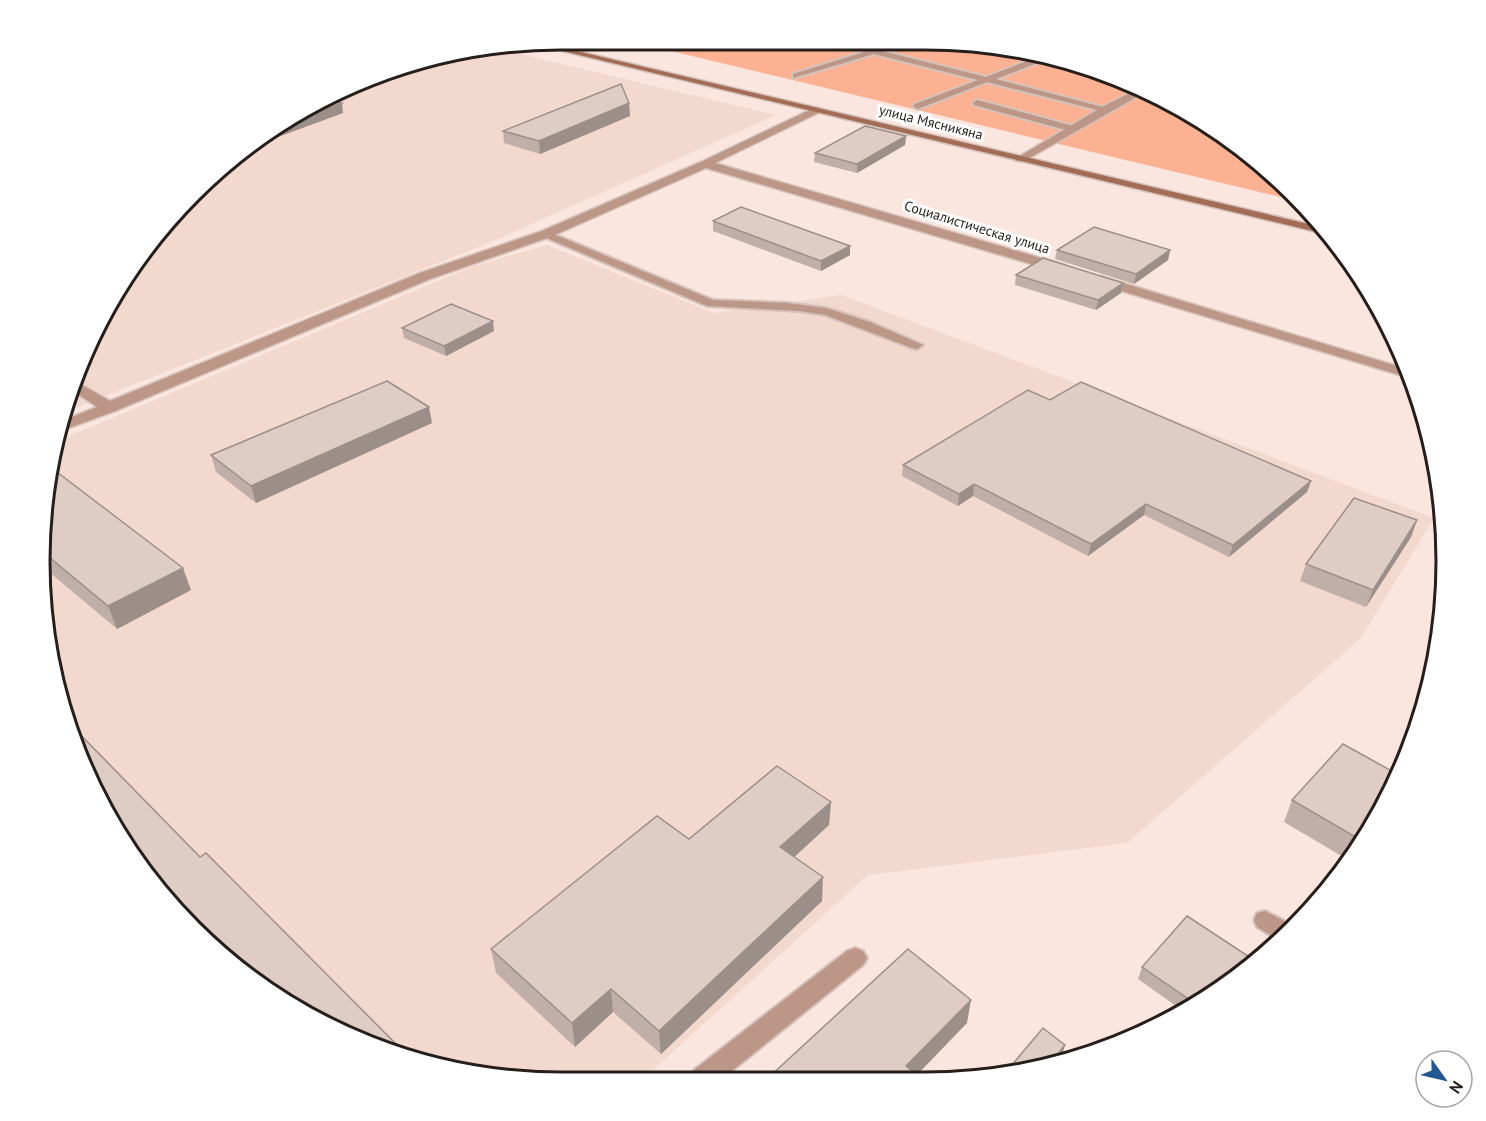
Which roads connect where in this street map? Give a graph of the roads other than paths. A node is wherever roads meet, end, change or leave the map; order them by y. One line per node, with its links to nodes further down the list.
1 (563, 50): 12 (street, улица Мясникяна)
2 (871, 50): 4 (lane)
3 (878, 50): 4 (lane)
4 (875, 51): 6 (lane); 7 (lane)
5 (1035, 61): 7 (lane)
6 (796, 76)
7 (990, 80): 10 (lane); 11 (lane)
8 (1135, 94): 11 (street)
9 (977, 103): 13 (lane)
10 (918, 106)
11 (1105, 109): 13 (street)
12 (816, 110): 14 (street, улица Мясникяна); 15 (street)
13 (1070, 128): 14 (street)
14 (1020, 159): 16 (street, улица Мясникяна)
15 (705, 164): 17 (street); 19 (street, Социалистическая улица)
16 (1314, 229)
17 (546, 234): 18 (lane); 21 (street)
18 (917, 345)
19 (1400, 371)
20 (80, 389): 21 (street)
21 (110, 408): 22 (street)
22 (68, 425)
23 (1265, 920): 24 (lane)
24 (1280, 929)
25 (855, 958): 26 (lane)
26 (711, 1072)

